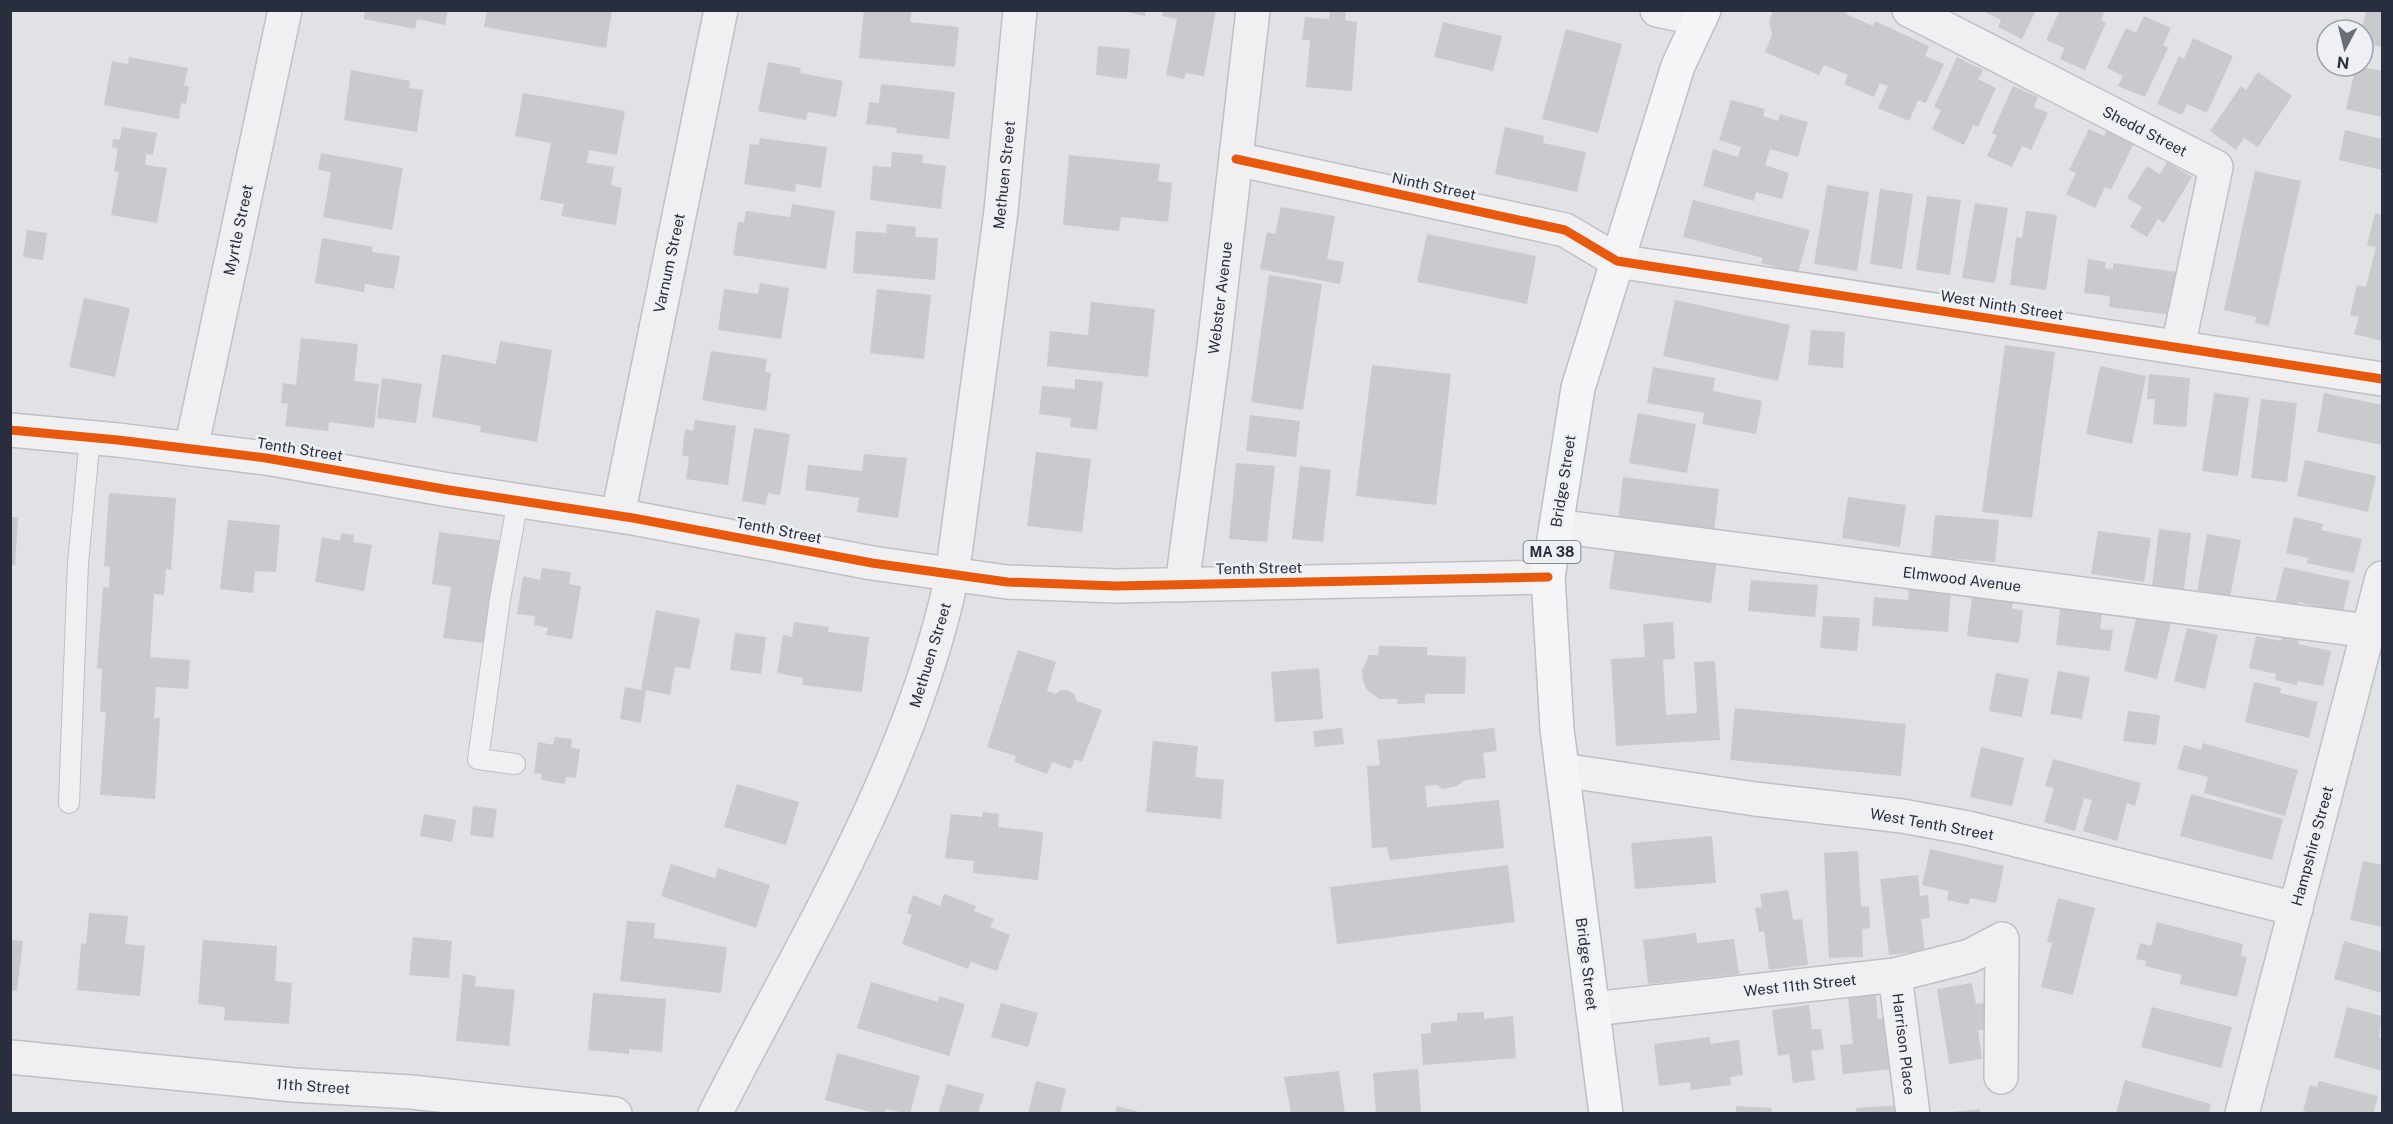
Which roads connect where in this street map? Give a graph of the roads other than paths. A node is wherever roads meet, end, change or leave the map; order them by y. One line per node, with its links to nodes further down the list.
1 (285, 10): 14 (street, Myrtle Street)
2 (721, 10): 16 (street, Varnum Street)
3 (1020, 10): 18 (street, Methuen Street)
4 (1253, 10): 8 (street, Webster Avenue)
5 (1657, 10): 7 (street)
6 (1910, 10): 10 (street, Shedd Street)
7 (1702, 15): 9 (main road, Bridge Street / MA 38)
8 (1236, 159): 9 (street, Ninth Street); 21 (street, Webster Avenue)
9 (1617, 261): 10 (street, West Ninth Street); 17 (main road, Bridge Street / MA 38)
10 (2178, 347): 11 (street, West Ninth Street)
11 (2382, 379)
12 (10, 430): 13 (street, Tenth Street)
13 (90, 437): 14 (street, Tenth Street); 25 (lane)
14 (191, 449): 15 (street, Tenth Street)
15 (518, 500): 16 (street, Tenth Street); 23 (lane)
16 (618, 516): 18 (street, Tenth Street)
17 (1556, 526): 19 (main road, Bridge Street / MA 38); 22 (street, Elmwood Avenue)
18 (952, 576): 21 (street, Tenth Street); 32 (street, Methuen Street)
19 (1548, 577): 21 (street, Tenth Street); 24 (main road, Bridge Street / MA 38)
20 (2382, 578): 22 (street, Hampshire Street)
21 (1182, 585)
22 (2369, 631): 26 (street, Hampshire Street)
23 (515, 764)
24 (1562, 770): 26 (street, West Tenth Street); 28 (main road, Bridge Street / MA 38)
25 (69, 803)
26 (2296, 909): 35 (street, Hampshire Street)
27 (1895, 975): 28 (street, West 11th Street); 30 (street, West 11th Street); 34 (street, Harrison Place)
28 (1593, 1009): 33 (main road, Bridge Street / MA 38)
29 (10, 1057): 31 (street, 11th Street)
30 (2001, 1077)
31 (615, 1113)
32 (715, 1113)
33 (1606, 1113)
34 (1913, 1113)
35 (2242, 1113)

